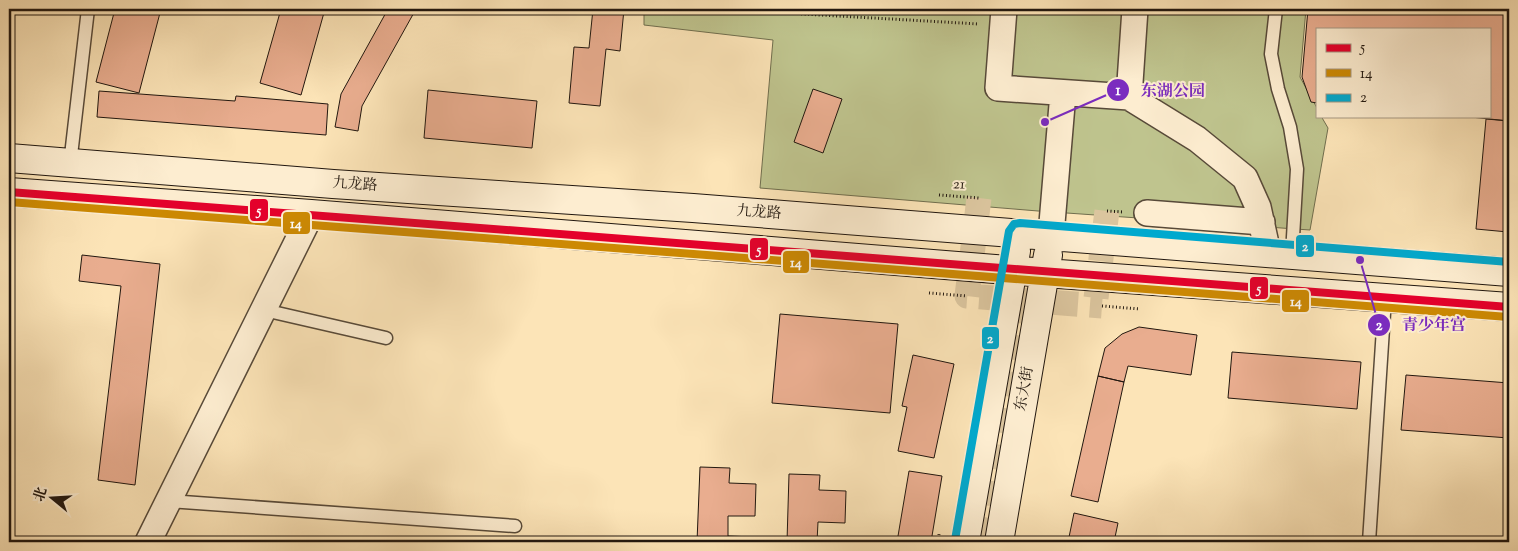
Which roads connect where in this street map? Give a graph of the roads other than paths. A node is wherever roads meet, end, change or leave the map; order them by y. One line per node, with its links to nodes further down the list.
1 (88, 9): 8 (lane)
2 (1135, 9): 6 (street)
3 (1276, 9): 15 (lane)
4 (1004, 17): 5 (street)
5 (1064, 93): 6 (street); 14 (street)
6 (1128, 97): 12 (street)
7 (9, 158): 8 (main road, 九龙路)
8 (70, 164): 13 (main road, 九龙路)
9 (9, 192): 11 (main road)
10 (1147, 213): 12 (street)
11 (311, 214): 16 (main road); 21 (street)
12 (1262, 222): 15 (street)
13 (1019, 233): 14 (main road, 九龙路); 16 (main road)
14 (1051, 235): 15 (main road, 九龙路); 18 (main road, 东大街)
15 (1280, 254): 17 (main road, 九龙路)
16 (1012, 270): 18 (main road); 26 (main road)
17 (1509, 272)
18 (1045, 273): 19 (main road); 27 (main road, 东大街)
19 (1385, 298): 20 (main road); 28 (lane)
20 (1509, 307)
21 (264, 310): 22 (lane); 23 (street)
22 (386, 338)
23 (169, 501): 24 (lane); 25 (street)
24 (514, 526)
25 (148, 542)
26 (965, 542)
27 (999, 542)
28 (1369, 542)

